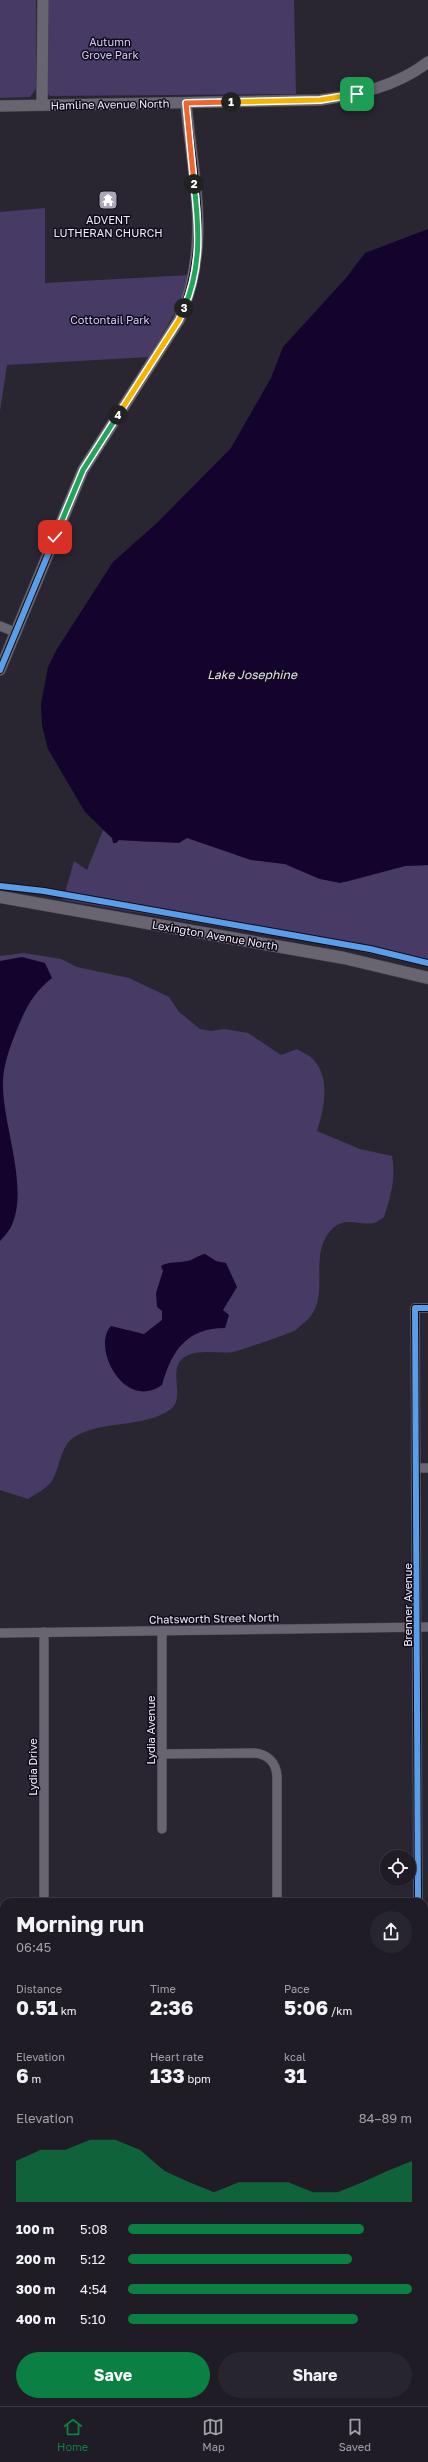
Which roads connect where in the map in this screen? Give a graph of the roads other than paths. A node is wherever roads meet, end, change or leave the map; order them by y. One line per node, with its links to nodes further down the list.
1 (43, 0): 4 (street)
2 (428, 62): 3 (street, Hamline Avenue North)
3 (186, 103): 4 (street, Hamline Avenue North); 7 (street)
4 (42, 105): 5 (street, Hamline Avenue North)
5 (0, 106)
6 (0, 626): 7 (street)
7 (15, 632): 8 (street)
8 (0, 670)
9 (0, 898): 10 (main road, Lexington Avenue North)
10 (428, 978)
11 (428, 1308): 12 (street, Brenner Avenue)
12 (416, 1468): 13 (street); 14 (street, Brenner Avenue)
13 (428, 1468)
14 (417, 1627): 15 (street, Chatsworth Street North); 16 (street, Chatsworth Street North); 23 (street, Brenner Avenue)
15 (428, 1627)
16 (162, 1630): 17 (street, Chatsworth Street North); 19 (street, Lydia Avenue)
17 (44, 1632): 18 (street, Chatsworth Street North); 21 (street, Lydia Drive)
18 (0, 1633)
19 (162, 1754): 20 (street, Lydia Avenue); 22 (street)
20 (162, 1829)
21 (44, 1898)
22 (277, 1898)
23 (418, 1898)

